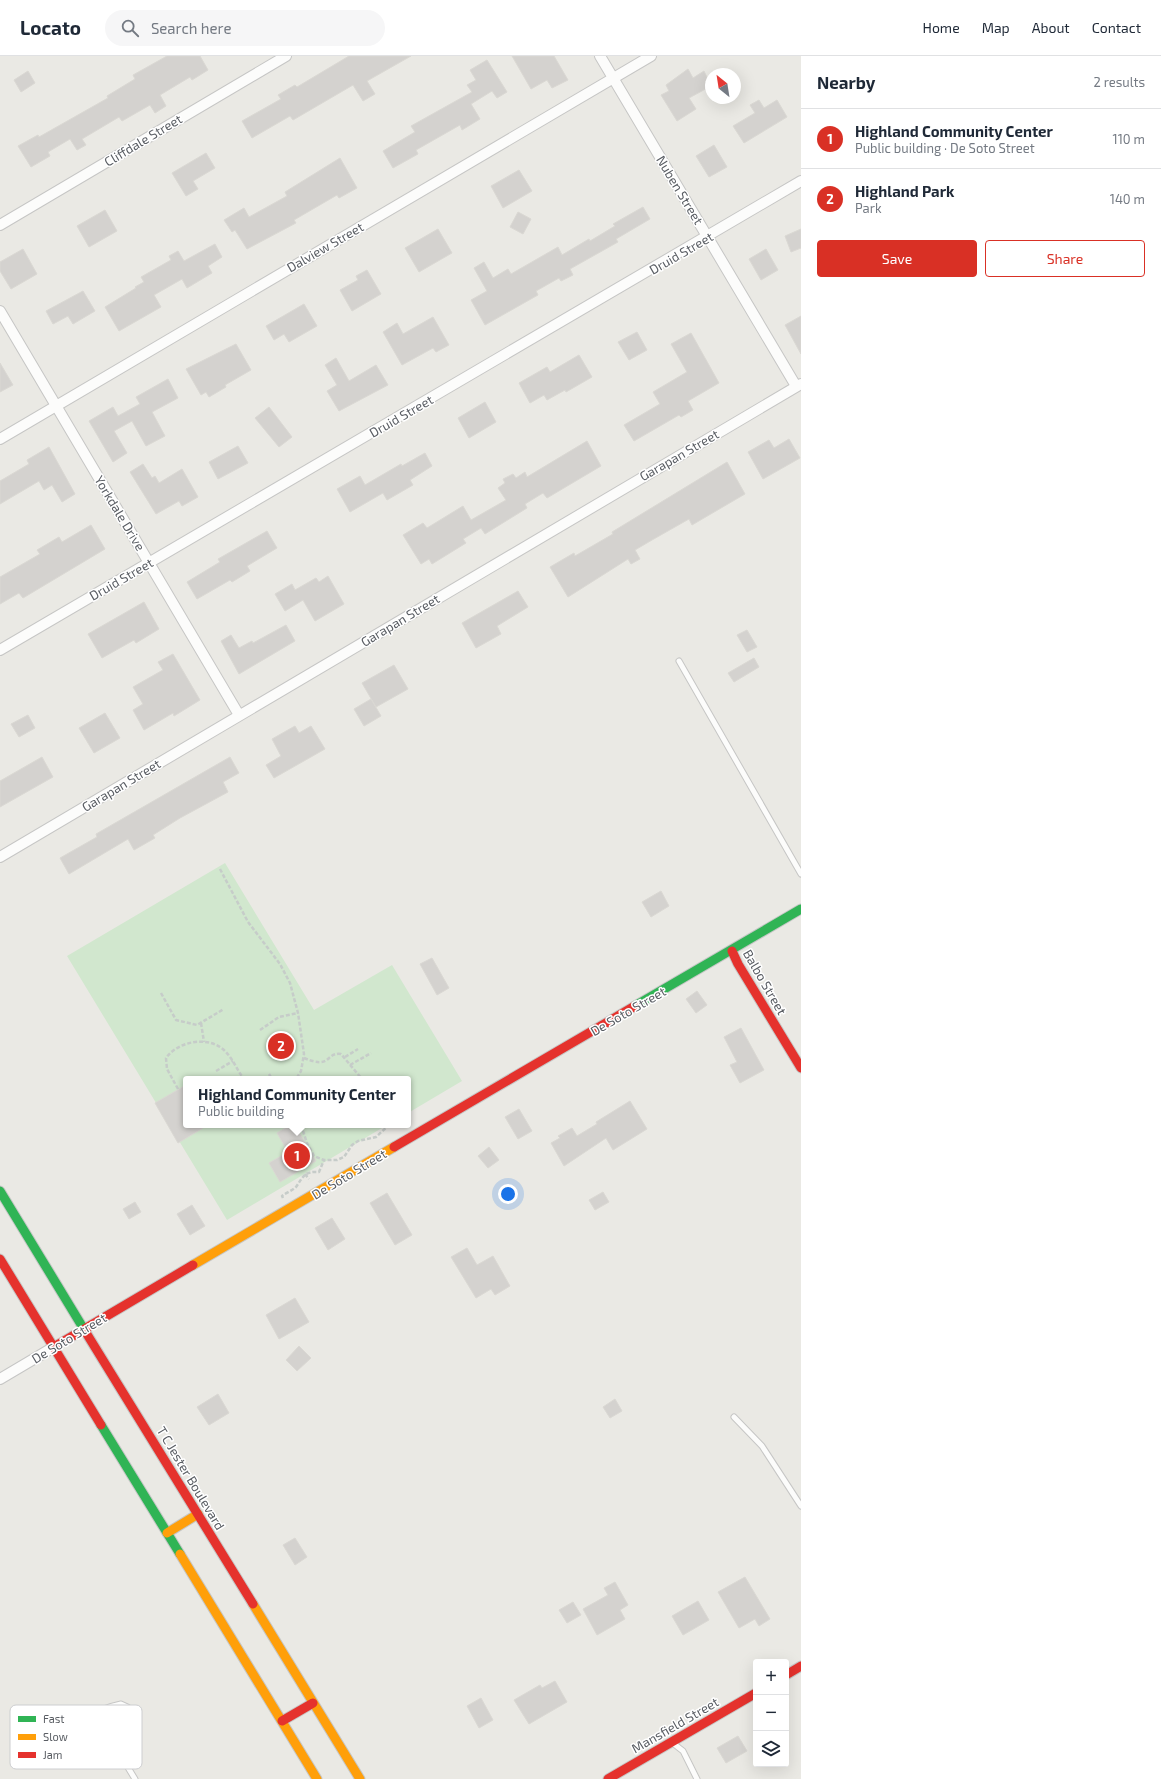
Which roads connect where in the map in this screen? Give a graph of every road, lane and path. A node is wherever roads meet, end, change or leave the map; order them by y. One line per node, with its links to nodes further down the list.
1 (286, 56): 6 (street, Cliffdale Street)
2 (600, 56): 4 (street, Nuben Street)
3 (651, 56): 4 (street, Dalview Street)
4 (613, 78): 7 (street, Nuben Street); 10 (street, Dalview Street)
5 (801, 181): 7 (street, Druid Street)
6 (0, 225)
7 (708, 237): 9 (street, Nuben Street); 12 (street, Druid Street)
8 (0, 311): 10 (street, Yorkdale Drive)
9 (799, 385): 15 (street, Garapan Street)
10 (56, 406): 11 (street, Dalview Street); 12 (street, Yorkdale Drive)
11 (0, 439)
12 (149, 563): 13 (street, Druid Street); 15 (street, Yorkdale Drive)
13 (0, 650)
14 (679, 661): 18 (lane)
15 (240, 715): 16 (street, Garapan Street)
16 (0, 857)
17 (220, 869): 23 (path)
18 (801, 874)
19 (801, 909): 20 (main road, De Soto Street)
20 (732, 951): 33 (main road, Balbo Street); 47 (main road, De Soto Street)
21 (161, 993): 24 (path)
22 (224, 1010): 24 (path)
23 (298, 1013): 25 (path); 30 (path)
24 (201, 1023): 26 (path)
25 (260, 1030)
26 (204, 1042): 31 (path); 38 (path)
27 (358, 1049): 29 (path)
28 (371, 1052): 32 (path)
29 (345, 1057): 30 (path); 32 (path)
30 (304, 1058): 36 (path)
31 (233, 1061): 34 (path); 35 (path)
32 (350, 1065): 37 (path)
33 (801, 1068)
34 (216, 1071)
35 (242, 1076)
36 (298, 1076)
37 (359, 1076)
38 (178, 1089)
39 (302, 1128): 41 (path)
40 (386, 1128): 41 (path)
41 (324, 1160): 42 (path)
42 (306, 1174): 43 (path); 45 (path)
43 (309, 1180)
44 (0, 1191): 47 (main road, T C Jester Boulevard)
45 (286, 1202)
46 (0, 1259): 48 (main road)
47 (85, 1328): 48 (main road, De Soto Street); 52 (main road, T C Jester Boulevard)
48 (54, 1347): 49 (street, De Soto Street); 53 (main road)
49 (0, 1379)
50 (734, 1417): 51 (lane)
51 (801, 1506)
52 (198, 1514): 53 (main road); 57 (main road, T C Jester Boulevard)
53 (167, 1533): 58 (main road)
54 (801, 1666): 55 (main road)
55 (789, 1673)
56 (753, 1695): 59 (main road, Mansfield Street)
57 (313, 1703): 58 (main road); 63 (main road, T C Jester Boulevard)
58 (282, 1721): 62 (main road)
59 (671, 1742): 64 (main road, Mansfield Street); 65 (lane)
60 (129, 1769): 61 (lane)
61 (135, 1779)
62 (317, 1779)
63 (360, 1779)
64 (608, 1779)
65 (697, 1779)

